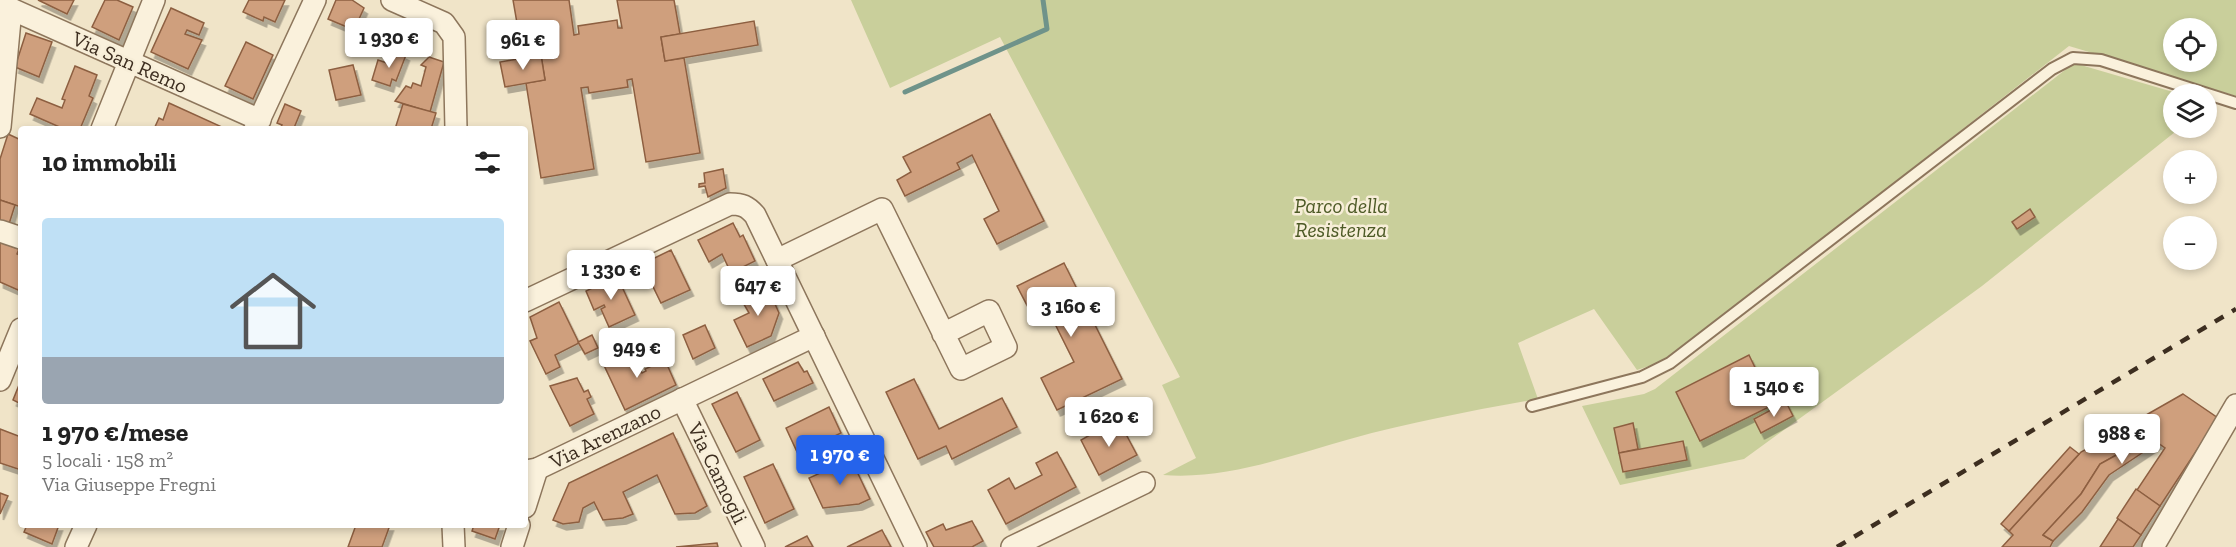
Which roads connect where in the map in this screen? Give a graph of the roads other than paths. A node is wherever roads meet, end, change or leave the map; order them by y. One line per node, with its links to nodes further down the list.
1 (154, 0): 5 (street)
2 (315, 0): 7 (street)
3 (392, 0): 10 (street)
4 (6, 6): 5 (street, Via San Remo); 8 (street)
5 (129, 61): 7 (street, Via San Remo); 9 (street)
6 (2236, 103): 21 (lane)
7 (258, 124)
8 (0, 126)
9 (103, 126)
10 (456, 126)
11 (0, 231): 12 (street)
12 (18, 237)
13 (777, 260): 14 (street); 15 (street); 17 (street)
14 (528, 300)
15 (943, 333)
16 (18, 336): 18 (street)
17 (814, 336): 19 (street, Via Arenzano); 32 (street)
18 (0, 380)
19 (682, 399): 22 (street, Via Arenzano); 31 (street, Via Camogli)
20 (2236, 405): 34 (street)
21 (1532, 406)
22 (531, 470): 24 (street)
23 (1144, 483): 33 (street)
24 (528, 488)
25 (85, 528): 28 (street)
26 (453, 528): 29 (street)
27 (518, 528): 30 (street)
28 (76, 547)
29 (454, 547)
30 (512, 547)
31 (754, 547)
32 (916, 547)
33 (1012, 547)
34 (2153, 547)

